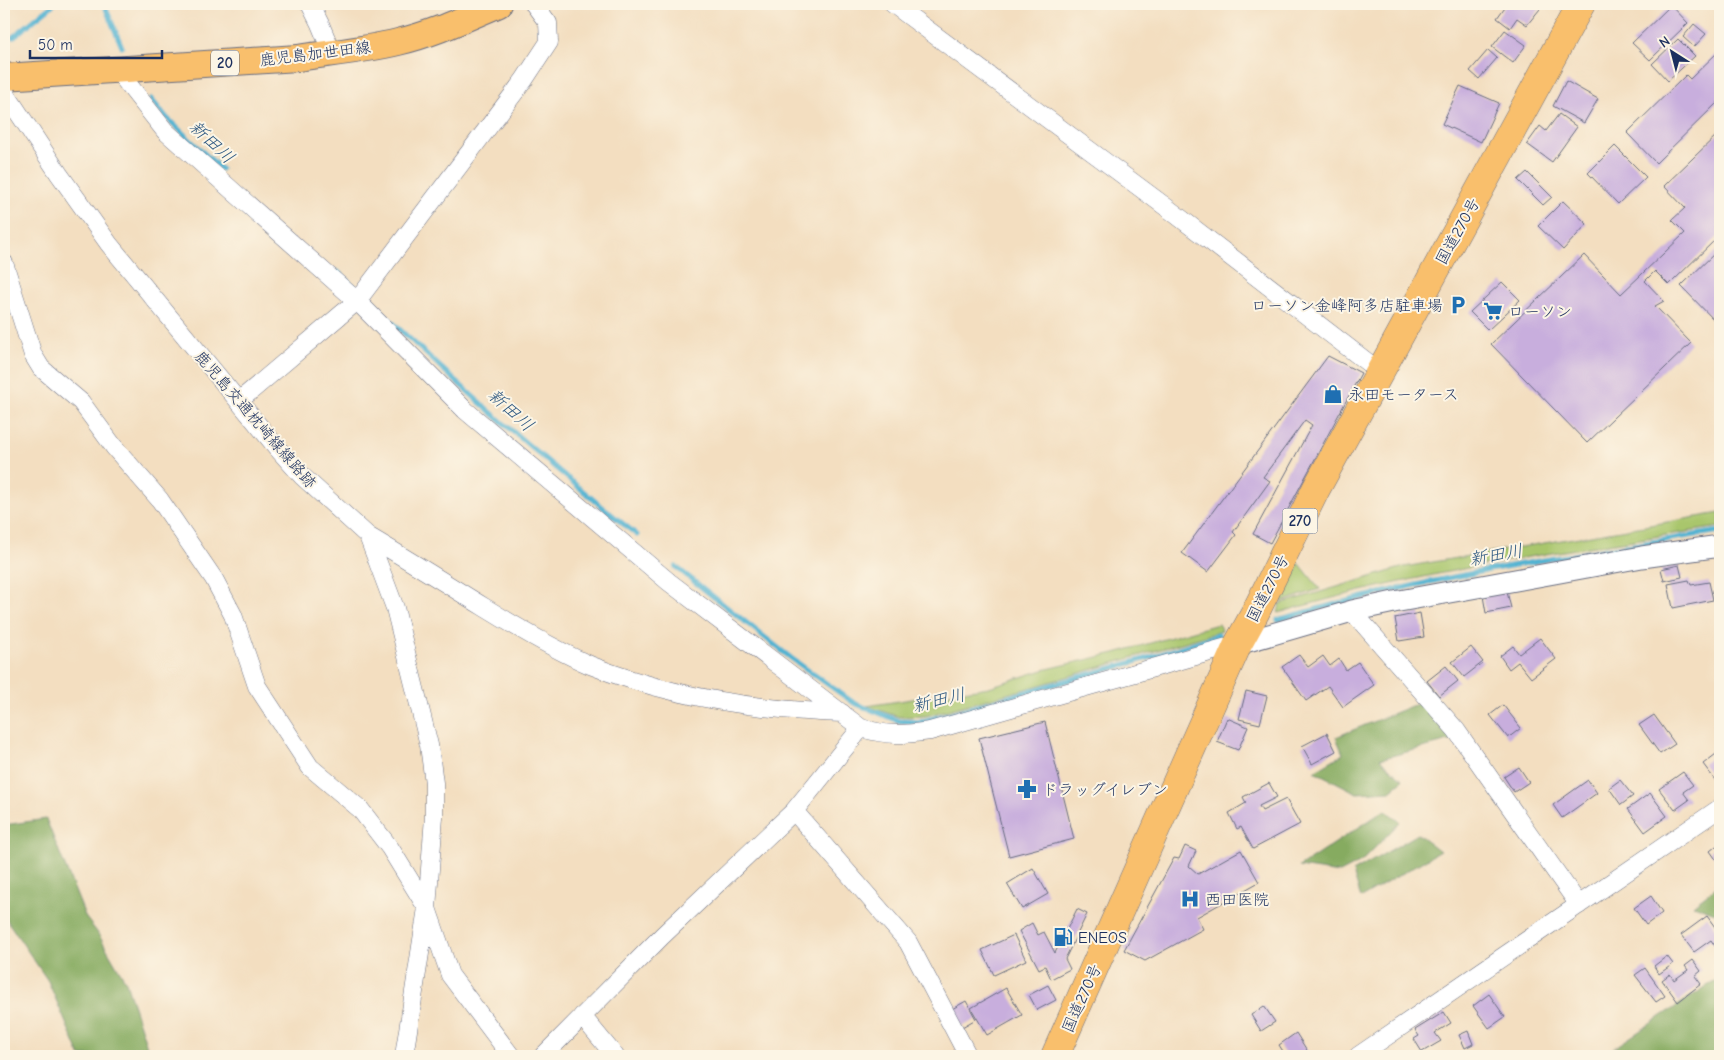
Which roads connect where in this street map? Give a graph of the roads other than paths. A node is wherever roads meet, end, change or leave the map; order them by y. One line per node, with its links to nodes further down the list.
1 (310, 4): 6 (street)
2 (499, 4): 6 (main road, 鹿児島加世田線 / 20)
3 (534, 4): 11 (street)
4 (893, 4): 12 (street)
5 (1581, 4): 12 (highway, 国道270号 / 270)
6 (332, 53): 7 (main road, 鹿児島加世田線 / 20)
7 (117, 70): 8 (main road, 鹿児島加世田線 / 20); 11 (street)
8 (4, 77)
9 (4, 91): 13 (street, 鹿児島交通枕崎線線路跡)
10 (4, 262): 23 (street)
11 (357, 301): 13 (street); 18 (street)
12 (1380, 372): 17 (highway, 国道270号 / 270)
13 (239, 401): 14 (street, 鹿児島交通枕崎線線路跡)
14 (368, 536): 18 (street); 23 (street, 鹿児島交通枕崎線線路跡)
15 (1720, 546): 16 (street)
16 (1352, 611): 17 (street); 22 (street)
17 (1238, 644): 19 (street); 30 (highway, 国道270号 / 270)
18 (842, 713): 19 (street)
19 (861, 728): 21 (street)
20 (1720, 808): 22 (street)
21 (794, 810): 24 (street); 29 (street)
22 (1579, 905): 31 (street)
23 (427, 908): 25 (street, 鹿児島交通枕崎線線路跡); 26 (street)
24 (582, 1016): 27 (street); 28 (street)
25 (404, 1056)
26 (511, 1056)
27 (543, 1056)
28 (615, 1056)
29 (968, 1056)
30 (1055, 1056)
31 (1358, 1056)

